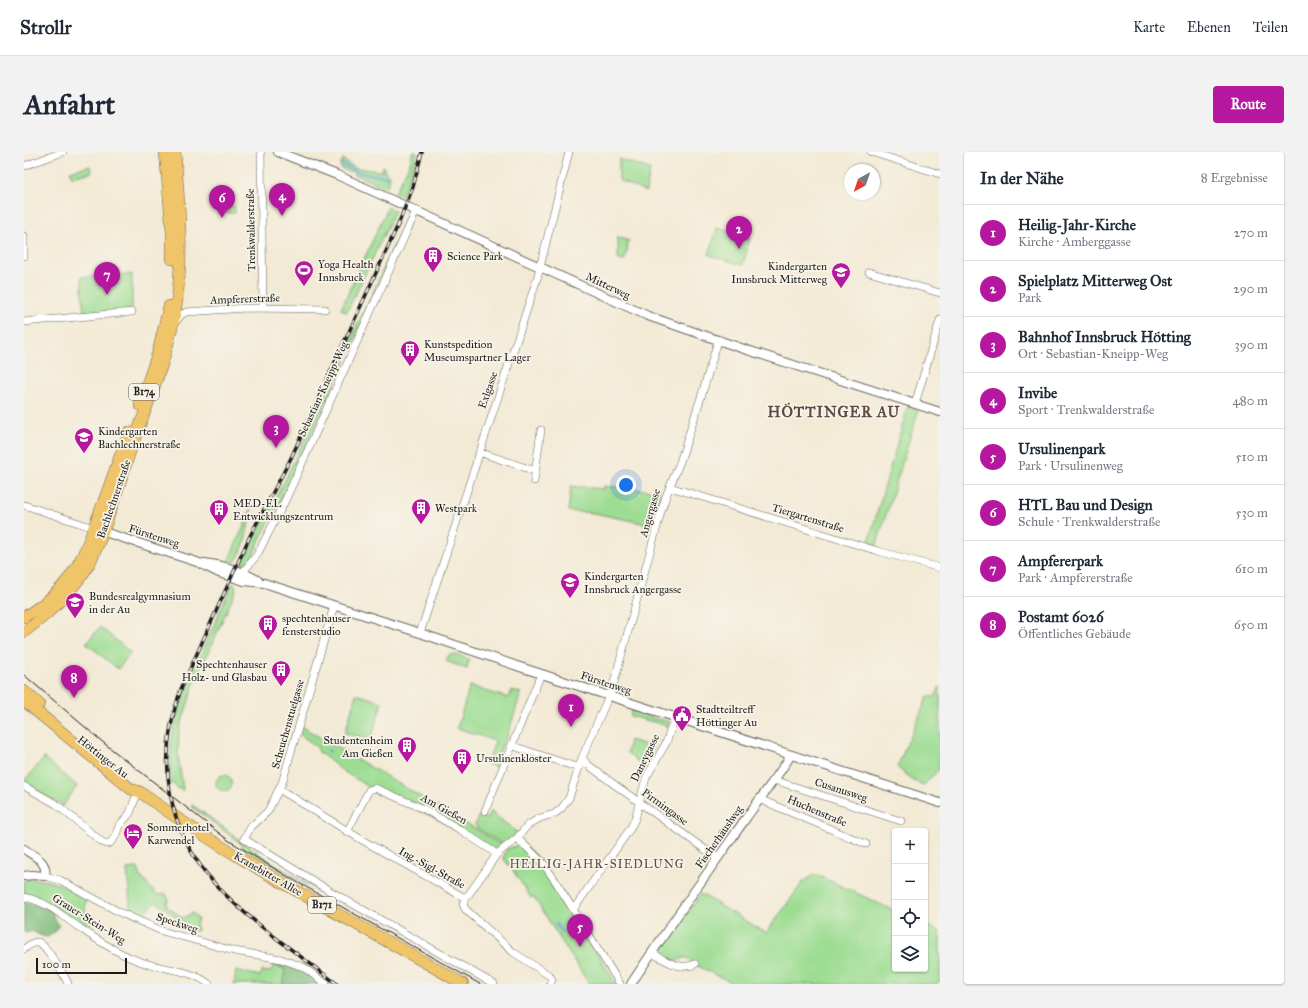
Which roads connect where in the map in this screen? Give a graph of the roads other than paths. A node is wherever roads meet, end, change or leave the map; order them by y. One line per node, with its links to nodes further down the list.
1 (63, 152): 8 (street)
2 (165, 152): 31 (main road, Bachlechnerstraße / B174)
3 (175, 152): 21 (main road, Bachlechnerstraße / B174)
4 (261, 152): 16 (street, Trenkwalderstraße)
5 (278, 152): 10 (street, Mitterweg)
6 (570, 152): 13 (street, Exlgasse)
7 (871, 152): 9 (street)
8 (24, 166)
9 (940, 174)
10 (416, 211): 13 (street, Mitterweg); 34 (street, Sebastian-Kneipp-Weg)
11 (24, 236): 12 (street)
12 (24, 256)
13 (540, 267): 22 (street, Mitterweg); 26 (street, Exlgasse)
14 (869, 272): 15 (street)
15 (940, 293)
16 (263, 308): 17 (street, Ampfererstraße); 21 (street, Ampfererstraße)
17 (325, 309)
18 (132, 312): 20 (street)
19 (940, 320): 23 (street)
20 (24, 322)
21 (172, 327): 31 (main road, Bachlechnerstraße / B174)
22 (720, 340): 23 (street, Mitterweg); 29 (street, Angergasse)
23 (915, 404): 24 (street, Mitterweg)
24 (940, 412)
25 (540, 430): 27 (street)
26 (479, 452): 27 (street); 39 (street, Exlgasse)
27 (535, 471): 28 (street)
28 (534, 481)
29 (670, 487): 33 (street, Tiergartenstraße); 42 (street, Angergasse)
30 (24, 505): 31 (street, Fürstenweg)
31 (98, 530): 32 (street, Fürstenweg); 37 (main road, Bachlechnerstraße / B174); 38 (main road, Bachlechnerstraße / B174)
32 (198, 562): 34 (street, Fürstenweg); 35 (street, Fürstenweg)
33 (940, 568)
34 (243, 572): 35 (street, Fürstenweg)
35 (264, 583): 36 (street, Fürstenweg)
36 (334, 606): 39 (street, Fürstenweg); 51 (street, Scheuchenstuelgasse)
37 (24, 617)
38 (24, 632)
39 (420, 633): 40 (street, Fürstenweg)
40 (541, 674): 42 (street, Fürstenweg); 45 (street)
41 (24, 691): 52 (main road, Höttinger Au / B171)
42 (610, 695): 44 (street, Fürstenweg); 47 (street, Angergasse)
43 (24, 701): 52 (main road, Höttinger Au / B171)
44 (675, 717): 46 (street, Fürstenweg); 54 (street, Daneygasse)
45 (512, 746): 48 (street); 56 (street)
46 (791, 755): 49 (street, Fischerhäuslweg); 55 (street, Fürstenweg)
47 (582, 758): 48 (street, Angergasse); 54 (street, Pirmingasse)
48 (579, 768): 60 (street, Angergasse)
49 (774, 780): 53 (street, Fischerhäuslweg); 57 (street, Cusanusweg)
50 (24, 786): 52 (street)
51 (279, 789): 58 (street, Ing.-Sigl-Straße); 59 (street, Scheuchenstuelgasse)
52 (140, 792): 77 (main road, Kranebitter Allee / B171)
53 (759, 799): 61 (street, Huchenstraße); 64 (street, Fischerhäuslweg)
54 (640, 803): 64 (street, Pirmingasse); 69 (street, Daneygasse)
55 (940, 803)
56 (485, 811)
57 (901, 821)
58 (347, 832): 63 (street, Am Gießen); 68 (street, Ing.-Sigl-Straße)
59 (244, 838): 78 (street, Kranebitter Allee)
60 (517, 838): 63 (street, Angergasse); 69 (street)
61 (866, 844)
62 (24, 849): 66 (street)
63 (497, 854): 68 (street)
64 (718, 858): 71 (street, Fischerhäuslweg)
65 (24, 876): 66 (street, Speckweg)
66 (45, 876): 76 (street, Speckweg)
67 (24, 897): 75 (street, Grauer-Stein-Weg)
68 (465, 898): 79 (street, Ing.-Sigl-Straße)
69 (573, 910): 80 (street)
70 (24, 949): 74 (street)
71 (652, 953): 72 (street); 73 (street, Fischerhäuslweg)
72 (695, 964)
73 (633, 983)
74 (68, 984)
75 (209, 984)
76 (326, 984)
77 (463, 984)
78 (494, 984)
79 (550, 984)
80 (620, 984)

